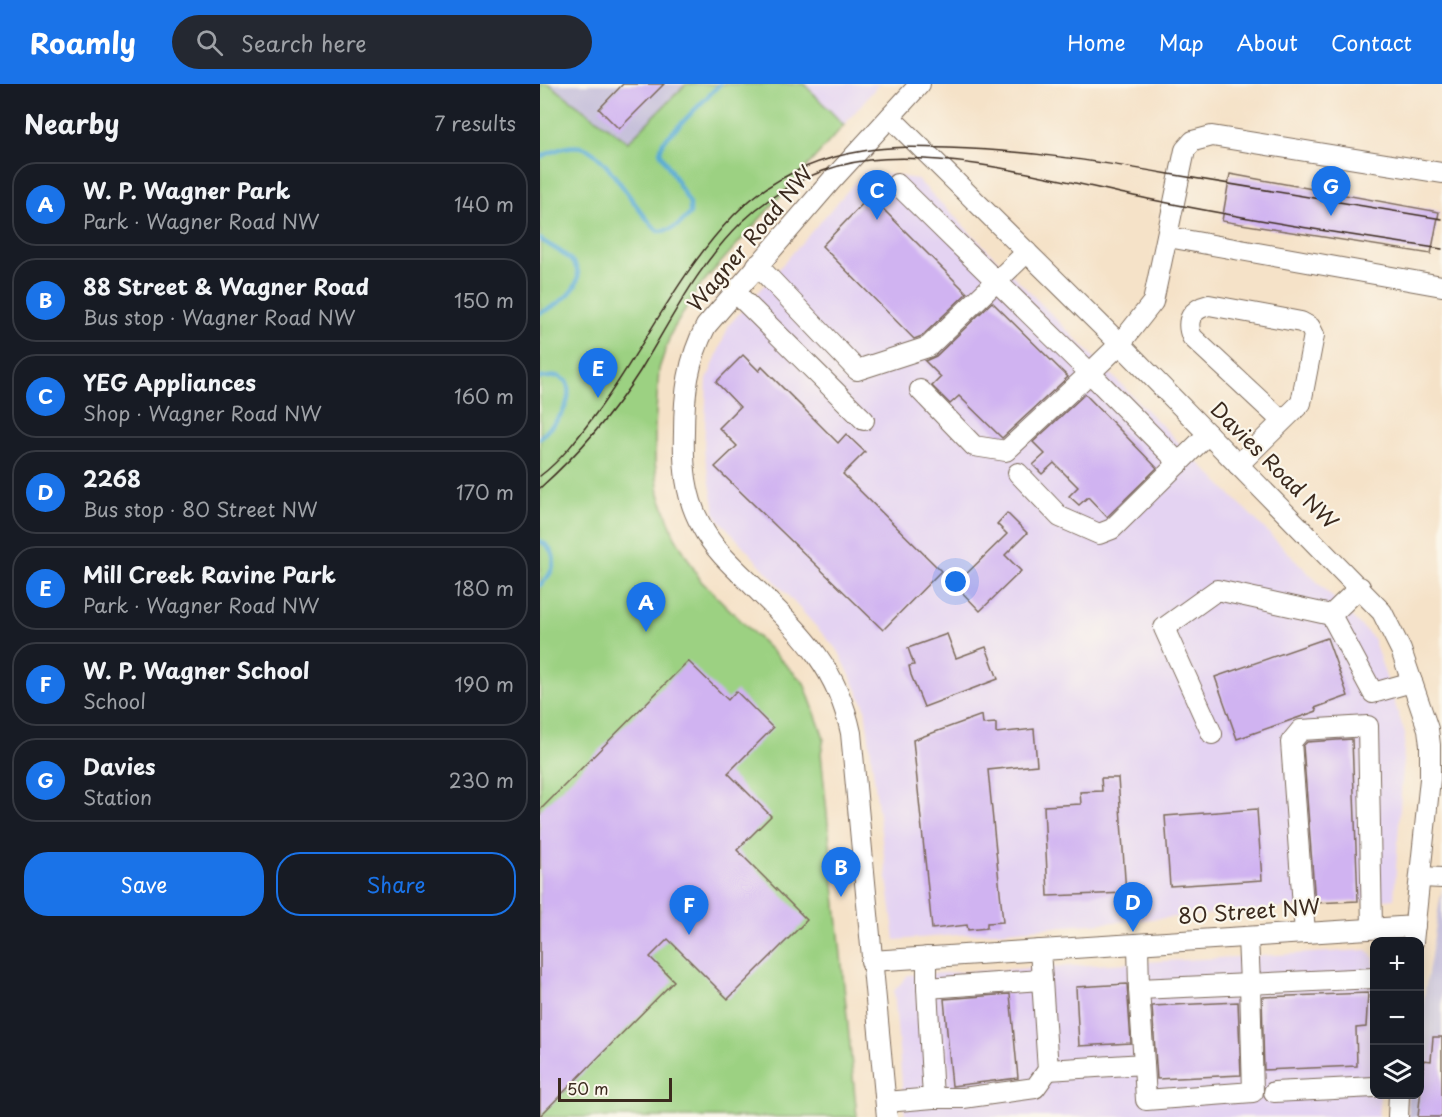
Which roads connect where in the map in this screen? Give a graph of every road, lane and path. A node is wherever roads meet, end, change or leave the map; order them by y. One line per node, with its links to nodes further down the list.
1 (920, 84): 2 (street, Wagner Road NW)
2 (890, 117): 6 (street, Davies Road NW); 7 (street, Wagner Road NW)
3 (1442, 173): 5 (street)
4 (897, 184): 8 (street)
5 (1168, 237): 9 (street); 13 (street)
6 (1027, 252): 8 (street); 13 (street, Davies Road NW)
7 (757, 265): 10 (street, Wagner Road NW); 11 (street)
8 (995, 282): 11 (street); 14 (street)
9 (1442, 286)
10 (734, 291): 12 (street); 36 (street, Wagner Road NW)
11 (796, 306): 12 (street)
12 (774, 330): 16 (street)
13 (1120, 344): 14 (street); 18 (street, Davies Road NW)
14 (1090, 373): 15 (street); 19 (street)
15 (920, 390)
16 (864, 420)
17 (1282, 421): 17 (street); 20 (street)
18 (1208, 434): 19 (street); 20 (street, Davies Road NW)
19 (1179, 463): 21 (street)
20 (1238, 465): 22 (street, Davies Road NW)
21 (1018, 473)
22 (1360, 587): 23 (street); 24 (street, Davies Road NW)
23 (1331, 615): 24 (street); 25 (street)
24 (1412, 682): 26 (street, Davies Road NW)
25 (1212, 734)
26 (1435, 800): 27 (street, Davies Road NW)
27 (1420, 877): 28 (street); 31 (street, Davies Road NW)
28 (1442, 878)
29 (1372, 928): 30 (street, 80 Street NW); 30 (street); 31 (street, 80 Street NW)
30 (1305, 933): 32 (street, 80 Street NW)
31 (1414, 934)
32 (1248, 936): 33 (street, 80 Street NW); 39 (street)
33 (1138, 944): 34 (street, 80 Street NW); 41 (street)
34 (1040, 950): 35 (street, 80 Street NW); 38 (street)
35 (927, 957): 36 (street, 80 Street NW); 40 (street)
36 (871, 961): 48 (street, Wagner Road NW)
37 (1370, 978): 39 (street)
38 (1041, 980): 40 (street); 43 (street)
39 (1250, 984): 41 (street); 42 (street)
40 (927, 988): 46 (street)
41 (1139, 989): 42 (street)
42 (1143, 1064): 43 (street)
43 (1048, 1070): 46 (street)
44 (1370, 1087): 45 (street)
45 (1274, 1092)
46 (933, 1098): 48 (street)
47 (1399, 1099): 49 (street)
48 (886, 1109)
49 (1398, 1117)

